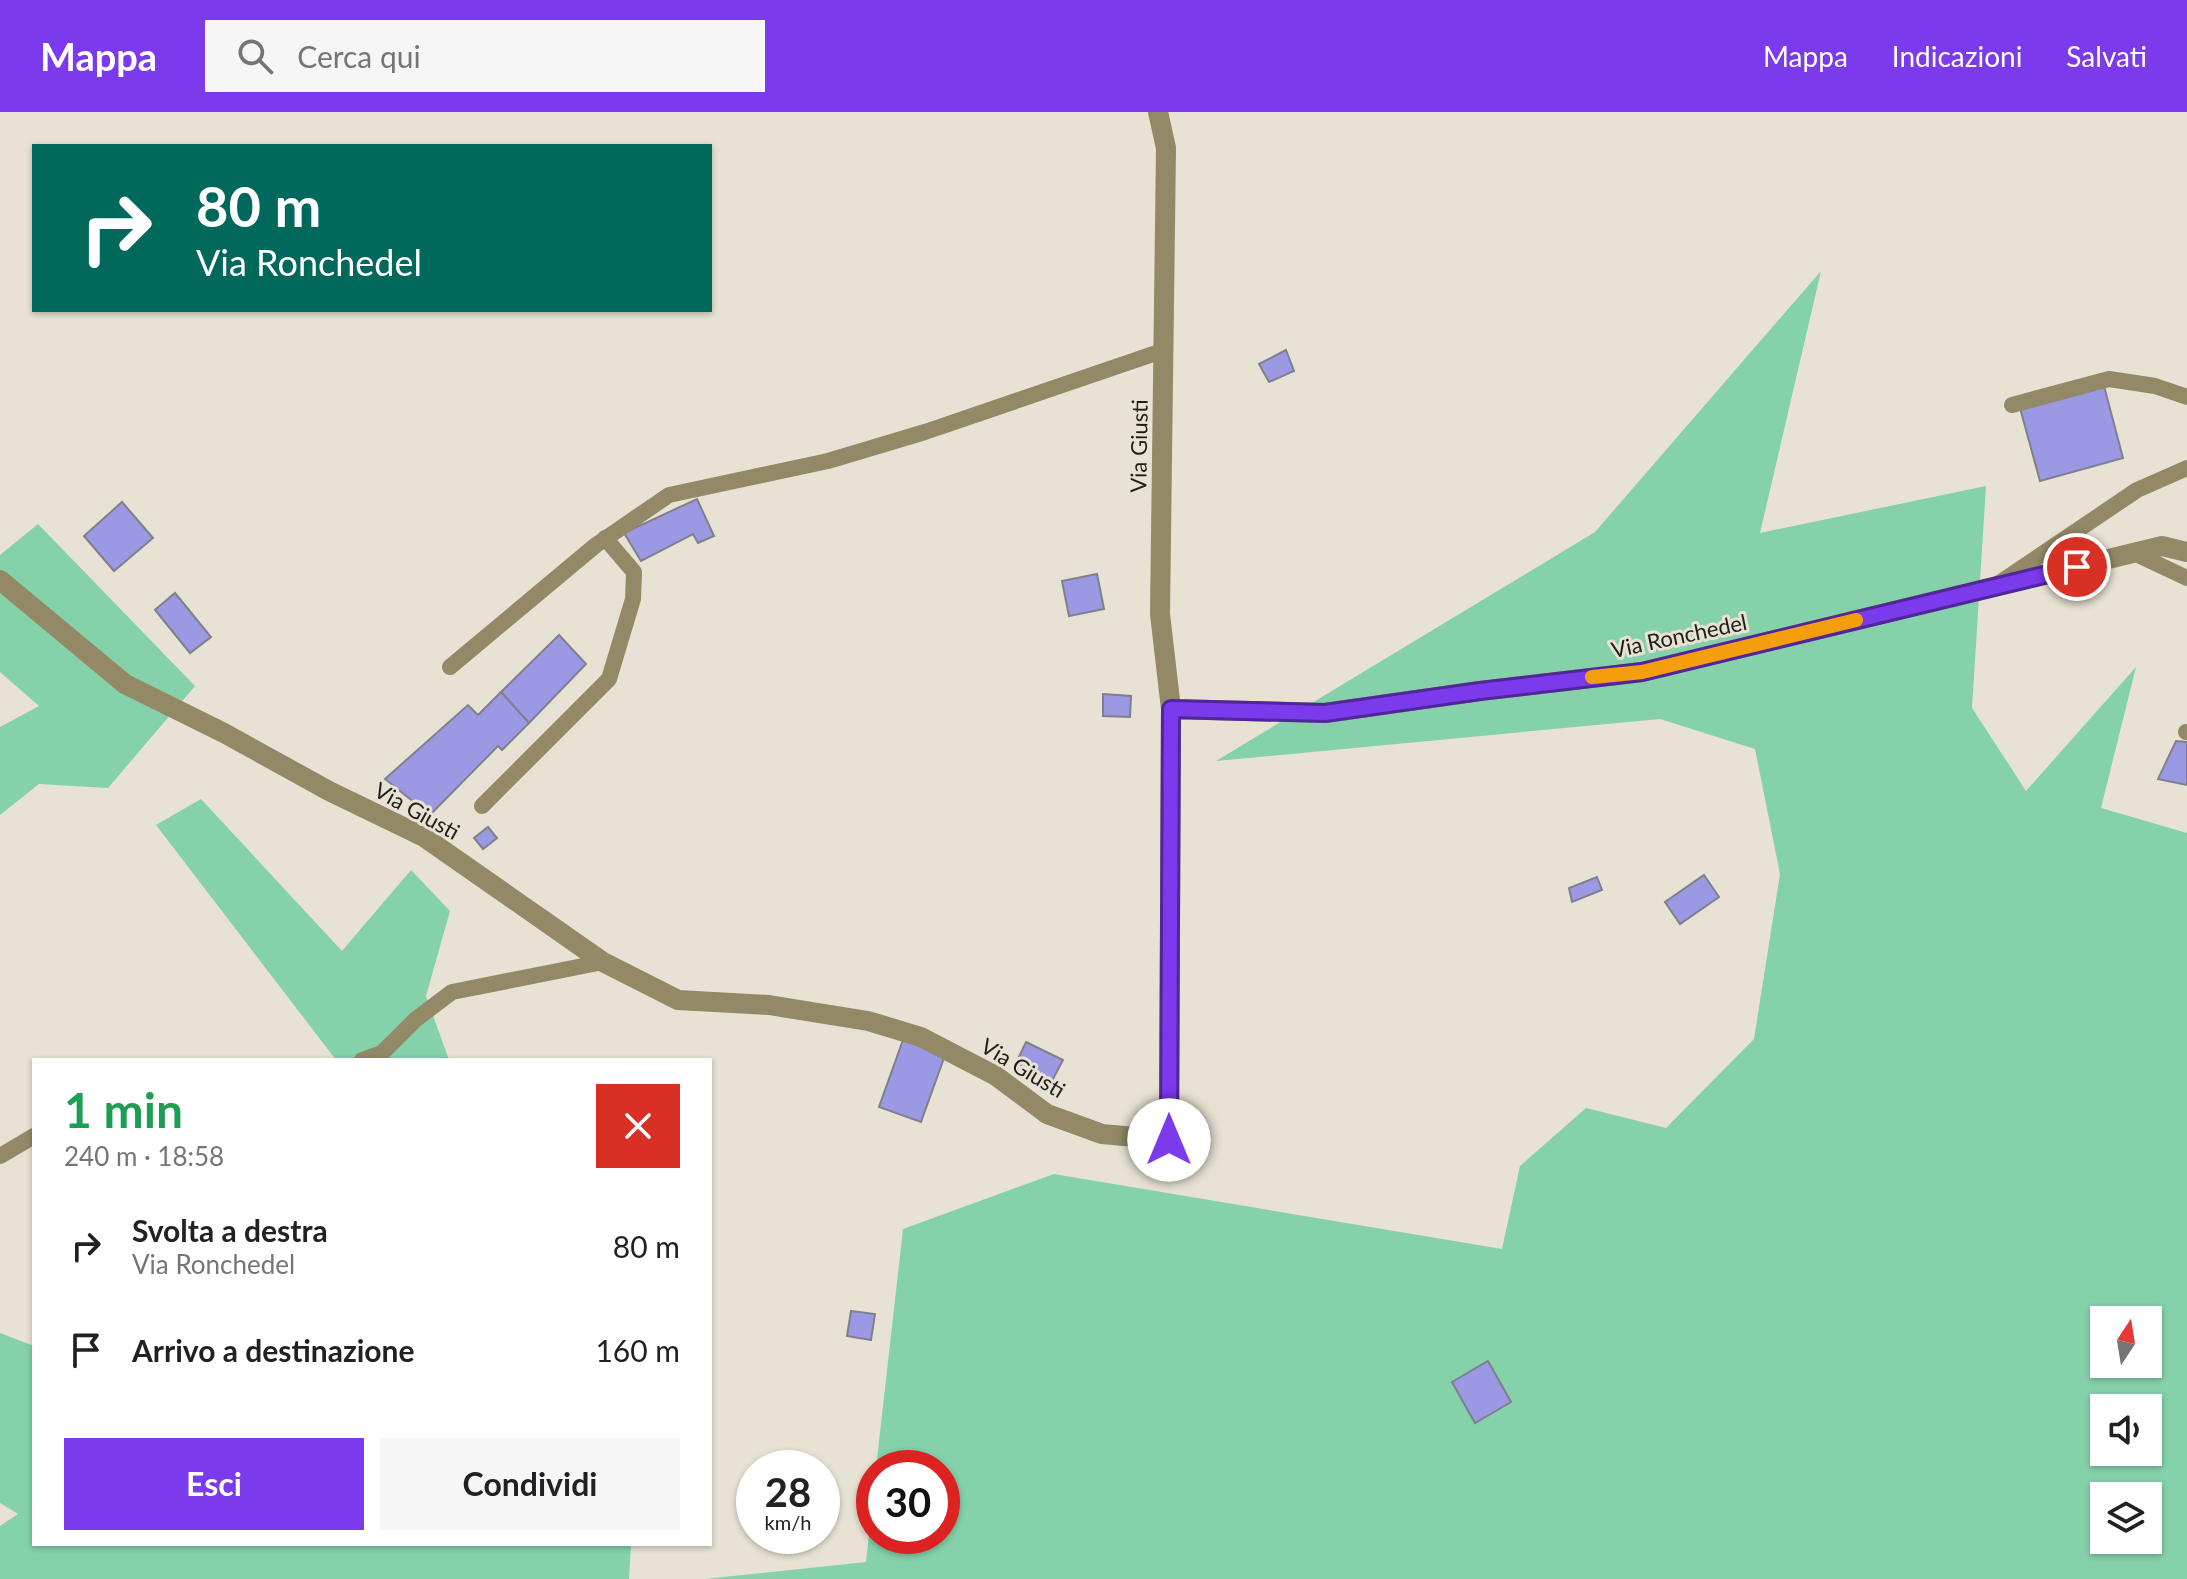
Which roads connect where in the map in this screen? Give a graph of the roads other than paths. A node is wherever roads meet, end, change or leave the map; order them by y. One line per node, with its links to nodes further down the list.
1 (1158, 112): 2 (street, Via Giusti)
2 (1165, 350): 6 (lane); 13 (street, Via Giusti)
3 (2187, 397): 4 (lane)
4 (2012, 405)
5 (2187, 468): 11 (lane)
6 (605, 538): 12 (lane); 14 (lane)
7 (2187, 552): 8 (street, Via Ronchedel)
8 (2134, 553): 9 (lane); 11 (street, Via Ronchedel)
9 (2187, 578)
10 (0, 580): 15 (street, Via Giusti)
11 (1994, 587): 13 (street, Via Ronchedel)
12 (450, 667)
13 (1171, 709): 15 (street, Via Giusti)
14 (482, 806)
15 (603, 962): 16 (lane)
16 (368, 1058)
17 (32, 1137): 18 (lane)
18 (0, 1156)

